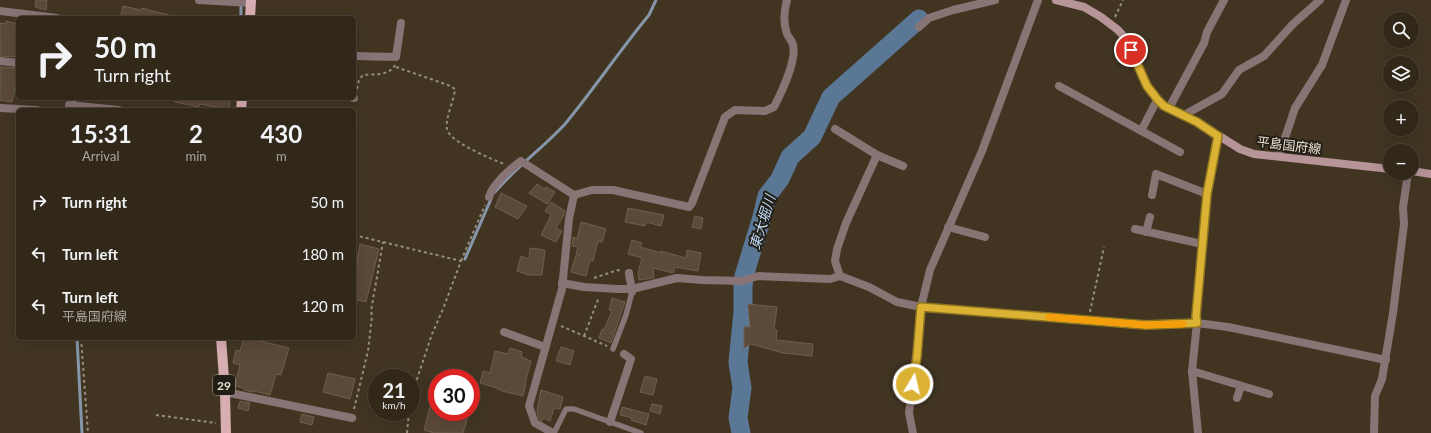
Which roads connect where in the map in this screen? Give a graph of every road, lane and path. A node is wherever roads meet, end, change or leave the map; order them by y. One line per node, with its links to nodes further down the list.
1 (199, 0): 10 (street)
2 (787, 0): 44 (street)
3 (994, 0): 16 (street)
4 (1038, 0): 48 (street)
5 (1056, 0): 15 (main road, 平島国府線)
6 (1124, 0): 15 (path)
7 (1224, 0): 28 (street)
8 (1320, 0): 30 (street)
9 (1346, 0): 36 (street)
10 (246, 2): 13 (main road)
11 (0, 11): 12 (street)
12 (41, 16)
13 (250, 16)
14 (401, 23): 18 (street)
15 (1111, 25): 24 (main road, 平島国府線)
16 (919, 27)
17 (356, 56): 18 (street)
18 (396, 57): 21 (path)
19 (0, 61): 20 (street)
20 (16, 63)
21 (395, 66): 23 (path); 39 (path)
22 (1059, 86): 32 (street)
23 (356, 91)
24 (1158, 100): 28 (main road, 平島国府線); 32 (street)
25 (71, 105): 27 (street)
26 (0, 108): 29 (street)
27 (100, 108)
28 (1169, 108): 30 (main road, 平島国府線)
29 (16, 109)
30 (1184, 116): 33 (main road, 平島国府線)
31 (835, 129): 35 (street)
32 (1141, 131): 34 (street)
33 (1218, 136): 36 (main road, 平島国府線); 43 (street)
34 (1180, 152)
35 (878, 155): 37 (street); 58 (street)
36 (1279, 156): 38 (main road, 平島国府線)
37 (903, 166)
38 (1383, 167)
39 (511, 168): 44 (street); 46 (street)
40 (1419, 172): 41 (main road)
41 (1431, 174)
42 (1407, 180): 74 (street)
43 (1207, 194): 45 (street); 54 (street)
44 (574, 195): 59 (street)
45 (1152, 195)
46 (489, 197): 56 (path)
47 (1150, 217): 50 (street)
48 (948, 227): 52 (street); 63 (street)
49 (1135, 229): 50 (street)
50 (1146, 232): 54 (street)
51 (356, 235): 53 (path)
52 (985, 238)
53 (383, 242): 56 (path); 82 (path)
54 (1202, 244): 65 (street)
55 (1104, 247): 64 (path)
56 (461, 261): 75 (path)
57 (629, 273): 60 (path); 62 (street)
58 (840, 276): 62 (street); 63 (street)
59 (562, 283): 60 (street); 66 (street)
60 (585, 284): 61 (street)
61 (601, 290): 62 (street); 68 (path)
62 (632, 290): 72 (lane)
63 (921, 307): 64 (street); 90 (street)
64 (1088, 320): 65 (street)
65 (1197, 323): 74 (street); 76 (street)
66 (555, 324): 68 (path); 71 (street)
67 (504, 332): 71 (street)
68 (584, 336): 72 (path)
69 (81, 340): 86 (path)
70 (220, 340): 78 (main road, 29)
71 (545, 347): 88 (street)
72 (613, 349)
73 (624, 354): 84 (street)
74 (1386, 360): 92 (street)
75 (420, 370)
76 (1192, 371): 77 (street); 91 (street)
77 (1241, 386): 79 (street); 80 (street)
78 (225, 392): 82 (street); 85 (main road, 29)
79 (1269, 394)
80 (1237, 398)
81 (156, 415): 85 (path)
82 (352, 418)
83 (408, 421): 87 (path)
84 (610, 422): 88 (lane); 89 (lane)
85 (226, 429)
86 (88, 433)
87 (407, 433)
88 (553, 433)
89 (641, 433)
90 (913, 433)
91 (1198, 433)
92 (1374, 433)

